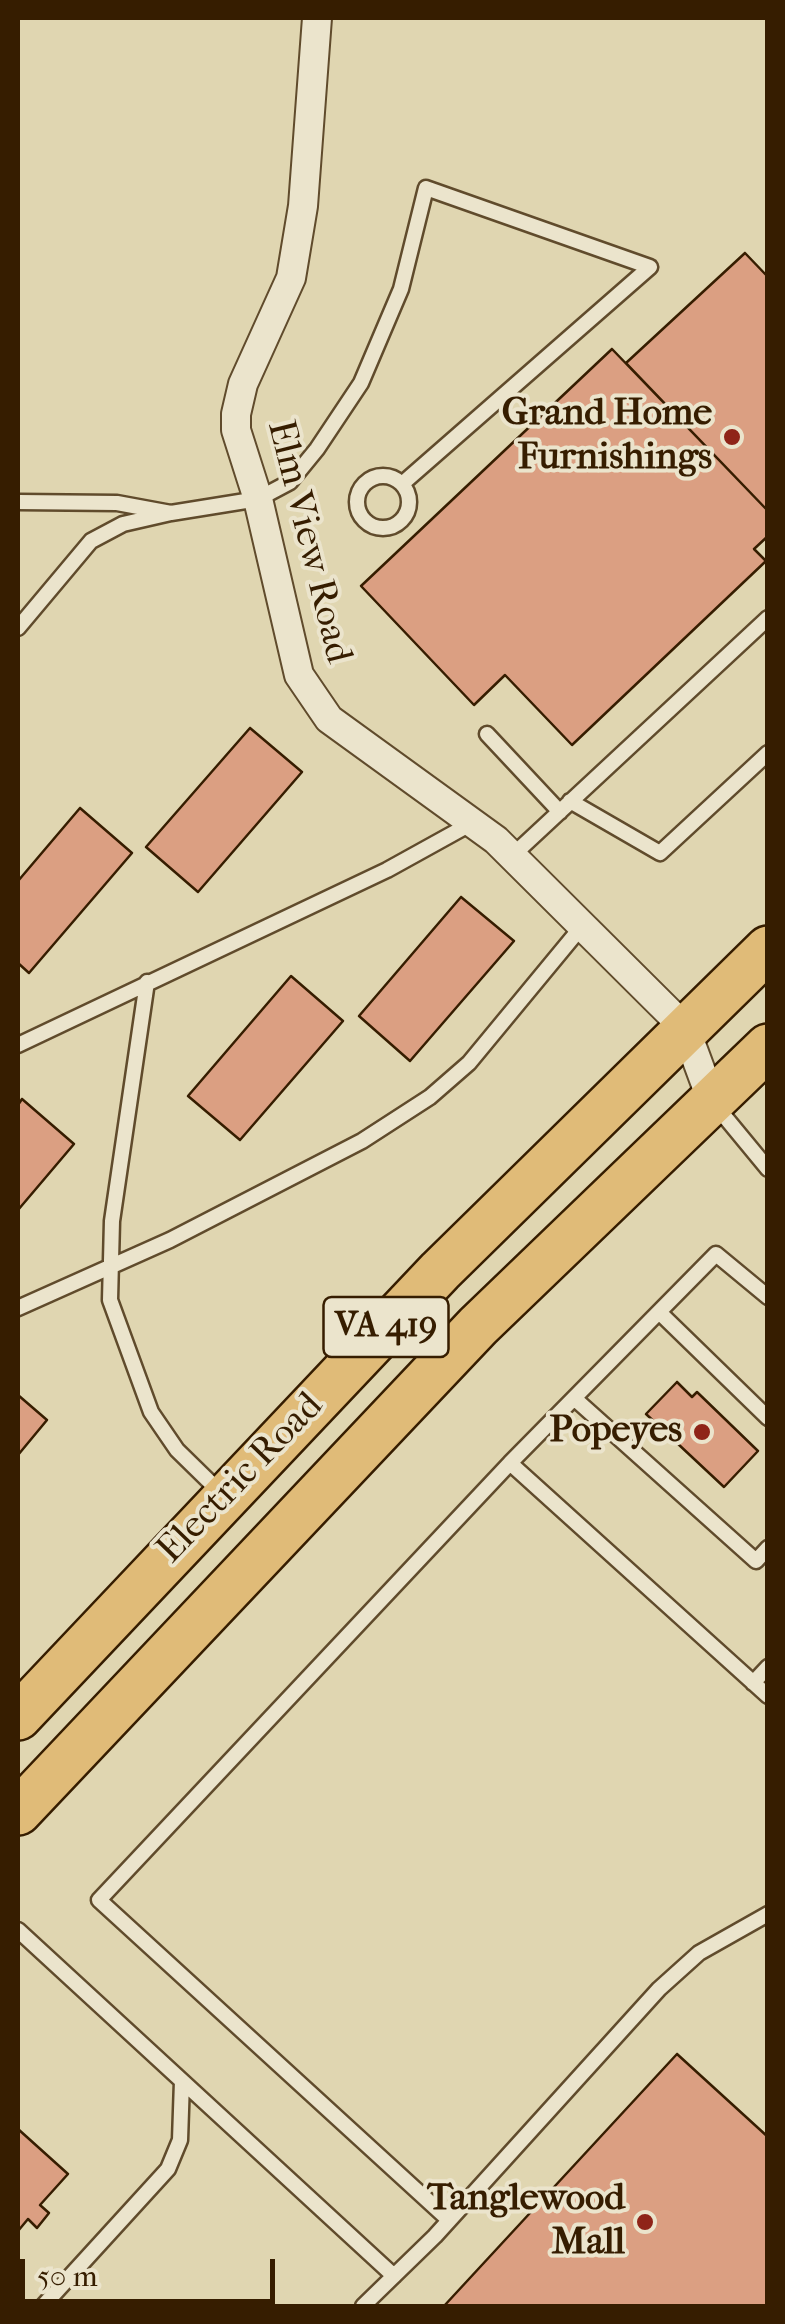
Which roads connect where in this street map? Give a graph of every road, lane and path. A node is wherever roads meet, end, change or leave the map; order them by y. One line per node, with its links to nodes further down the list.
1 (317, 18): 3 (street, Elm View Road)
2 (402, 484): 3 (lane)
3 (258, 499): 5 (lane); 11 (street, Elm View Road)
4 (18, 502): 5 (lane)
5 (172, 513): 7 (lane)
6 (768, 618): 10 (lane)
7 (18, 628)
8 (487, 734): 10 (lane)
9 (768, 753): 10 (lane)
10 (565, 806): 12 (lane)
11 (472, 823): 12 (street, Elm View Road); 15 (lane)
12 (512, 856): 13 (street, Elm View Road)
13 (583, 925): 16 (street, Elm View Road); 21 (lane)
14 (768, 949): 16 (main road, Electric Road / VA 419)
15 (147, 982): 17 (lane); 21 (lane)
16 (685, 1028): 19 (street, Elm View Road); 28 (main road, Electric Road / VA 419)
17 (18, 1044)
18 (768, 1047): 19 (main road, Electric Road / VA 419)
19 (712, 1102): 20 (lane); 34 (main road, Electric Road / VA 419)
20 (768, 1170)
21 (109, 1267): 23 (lane); 28 (lane)
22 (768, 1297): 24 (lane)
23 (18, 1308)
24 (659, 1312): 25 (lane); 26 (lane)
25 (574, 1398): 27 (lane); 29 (lane)
26 (768, 1418)
27 (510, 1463): 31 (lane); 38 (lane)
28 (224, 1496): 33 (main road, Electric Road / VA 419)
29 (768, 1548)
30 (768, 1668): 31 (lane)
31 (754, 1683): 32 (lane)
32 (768, 1696)
33 (18, 1718)
34 (18, 1812)
35 (768, 1914): 38 (lane)
36 (18, 1930): 37 (lane)
37 (182, 2081): 39 (lane); 40 (lane)
38 (449, 2220): 39 (lane)
39 (394, 2276): 41 (lane)
40 (43, 2306)
41 (363, 2306)

